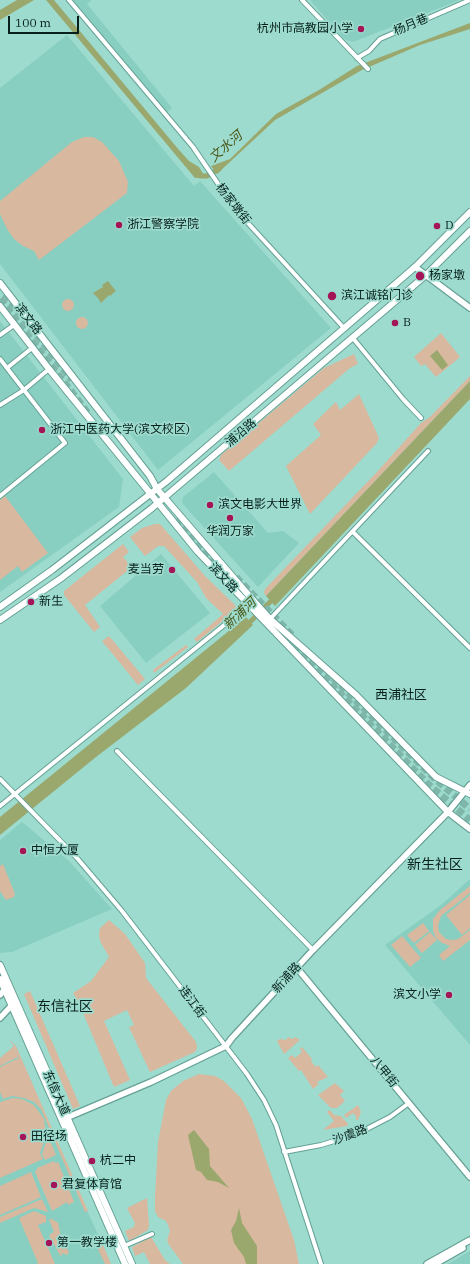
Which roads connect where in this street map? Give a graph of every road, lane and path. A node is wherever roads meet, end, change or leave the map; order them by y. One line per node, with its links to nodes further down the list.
1 (69, 0): 14 (street, 杨家墩街)
2 (302, 0): 4 (street)
3 (470, 0): 4 (street, 杨月巷)
4 (358, 58): 5 (street)
5 (368, 69)
6 (470, 212): 8 (main road, 浦沿路)
7 (470, 232): 9 (main road, 浦沿路)
8 (415, 267): 9 (street); 14 (main road, 浦沿路)
9 (425, 276): 12 (street); 16 (main road, 浦沿路)
10 (0, 283): 25 (main road, 滨文路)
11 (0, 306): 13 (main road, 滨文路)
12 (470, 308)
13 (14, 325): 15 (street); 17 (main road, 滨文路)
14 (344, 328): 25 (main road, 浦沿路)
15 (0, 336)
16 (352, 337): 23 (street); 28 (main road, 浦沿路)
17 (32, 348): 19 (street); 20 (main road, 滨文路)
18 (0, 359): 19 (street)
19 (7, 368): 21 (street)
20 (49, 369): 21 (street); 26 (main road, 滨文路)
21 (24, 390): 22 (street); 27 (street)
22 (0, 405)
23 (421, 418)
24 (428, 451): 30 (street)
25 (157, 489): 26 (main road, 浦沿路); 28 (main road, 滨文路)
26 (150, 494): 29 (main road, 滨文路); 32 (main road)
27 (0, 496)
28 (164, 497): 29 (main road, 浦沿路); 31 (main road, 滨文路)
29 (158, 503): 31 (main road, 滨文路); 33 (main road, 浦沿路)
30 (353, 532): 34 (street); 35 (street)
31 (251, 602): 34 (main road, 滨文路); 41 (street)
32 (0, 607)
33 (0, 620)
34 (268, 621): 39 (main road, 滨文路); 43 (main road, 滨文路)
35 (469, 644)
36 (117, 751): 45 (street)
37 (0, 779): 41 (street, 连江街)
38 (470, 785): 39 (street, 新浦路)
39 (464, 790): 40 (main road, 滨文路); 43 (street, 新浦路)
40 (470, 794)
41 (16, 795): 42 (street); 53 (street, 连江街)
42 (0, 806)
43 (448, 812): 44 (main road, 滨文路); 45 (street, 新浦路)
44 (470, 829)
45 (313, 950): 47 (street, 新浦路)
46 (0, 965): 49 (main road, 东信大道)
47 (297, 968): 53 (street, 新浦路); 54 (street, 八甲街)
48 (0, 979): 49 (main road, 东信大道)
49 (7, 988): 50 (street); 51 (main road, 东信大道)
50 (0, 995)
51 (14, 1003): 52 (street); 55 (main road, 东信大道); 62 (main road, 东信大道)
52 (0, 1018)
53 (226, 1046): 55 (street, 新浦路); 56 (street, 连江街)
54 (409, 1103): 56 (street, 沙虞路); 57 (street, 八甲街)
55 (66, 1118): 61 (main road, 东信大道)
56 (284, 1152): 64 (street, 连江街)
57 (470, 1177)
58 (152, 1234): 61 (street)
59 (470, 1240): 65 (street)
60 (470, 1244): 66 (street)
61 (124, 1246): 63 (main road, 东信大道)
62 (125, 1264)
63 (132, 1264)
64 (321, 1264)
65 (427, 1264)
66 (435, 1264)

